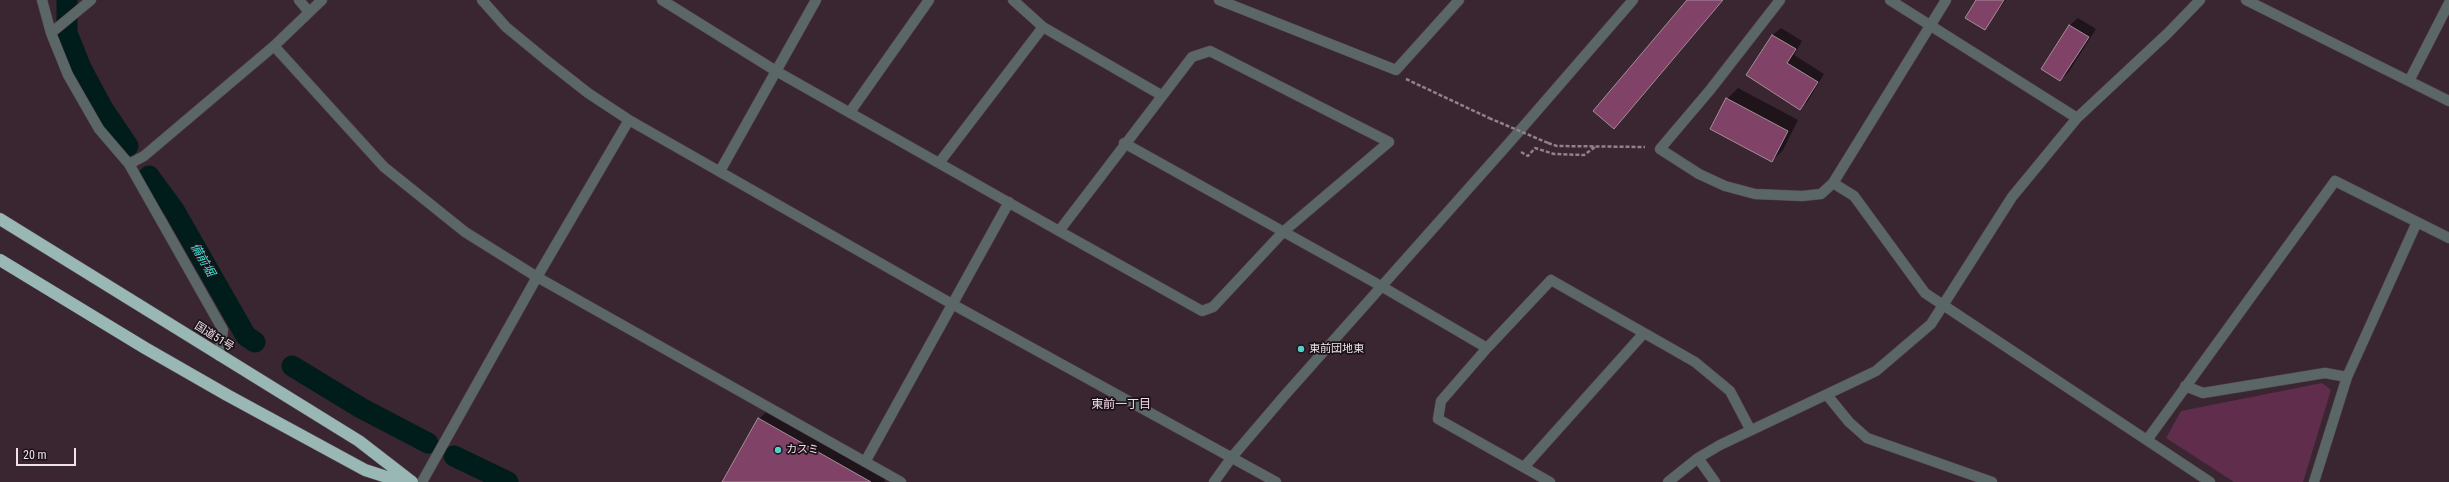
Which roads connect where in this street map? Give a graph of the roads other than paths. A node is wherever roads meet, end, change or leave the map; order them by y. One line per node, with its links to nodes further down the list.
1 (42, 0): 22 (street)
2 (91, 0): 22 (street)
3 (299, 0): 19 (street)
4 (322, 0): 19 (street)
5 (482, 0): 30 (street)
6 (662, 0): 24 (street)
7 (816, 0): 24 (street)
8 (928, 0): 28 (street)
9 (1013, 0): 21 (street)
10 (1219, 0): 11 (street)
11 (1459, 0)
12 (1633, 0): 44 (street)
13 (1780, 0): 35 (street)
14 (1890, 0): 20 (street)
15 (1946, 0): 20 (street)
16 (2200, 0): 29 (street)
17 (2246, 0): 25 (street)
18 (2449, 2): 25 (street)
19 (309, 12): 23 (street)
20 (1930, 25): 29 (street); 35 (street)
21 (1043, 27): 26 (street); 32 (street)
22 (50, 33): 33 (street)
23 (274, 46): 33 (street); 43 (street)
24 (776, 71): 28 (street); 34 (street)
25 (2409, 81): 27 (street)
26 (1161, 95): 31 (street); 40 (street)
27 (2449, 101)
28 (850, 112): 32 (street)
29 (2077, 118): 46 (street)
30 (629, 120): 34 (street); 43 (street)
31 (1124, 143): 39 (street); 40 (street)
32 (939, 162): 36 (street)
33 (129, 164): 49 (street)
34 (720, 171): 45 (street)
35 (1833, 183): 46 (street)
36 (1009, 202): 39 (street); 45 (street)
37 (0, 219): 49 (highway, 国道51号)
38 (2417, 222): 41 (street); 50 (street); 51 (street)
39 (1059, 231): 40 (street)
40 (1283, 232): 44 (street)
41 (2449, 238)
42 (0, 260): 59 (highway)
43 (537, 277): 57 (street); 61 (street)
44 (1381, 286): 48 (street); 55 (street)
45 (952, 304): 55 (street); 57 (street)
46 (1944, 305): 52 (street); 54 (street)
47 (1644, 332): 48 (street); 53 (street); 58 (street)
48 (1487, 348): 58 (street)
49 (220, 356): 60 (highway, 国道51号)
50 (2347, 377): 51 (street); 70 (street)
51 (2185, 386): 54 (street)
52 (1827, 395): 53 (street); 68 (street)
53 (1750, 429): 56 (street)
54 (2147, 440): 69 (street)
55 (1232, 457): 63 (street); 64 (street)
56 (1698, 458): 66 (street); 67 (street)
57 (865, 462): 62 (street)
58 (1524, 467): 65 (street)
59 (402, 482)
60 (412, 482)
61 (422, 482)
62 (901, 482)
63 (1214, 482)
64 (1276, 482)
65 (1550, 482)
66 (1668, 482)
67 (1715, 482)
68 (1992, 482)
69 (2210, 482)
70 (2314, 482)

